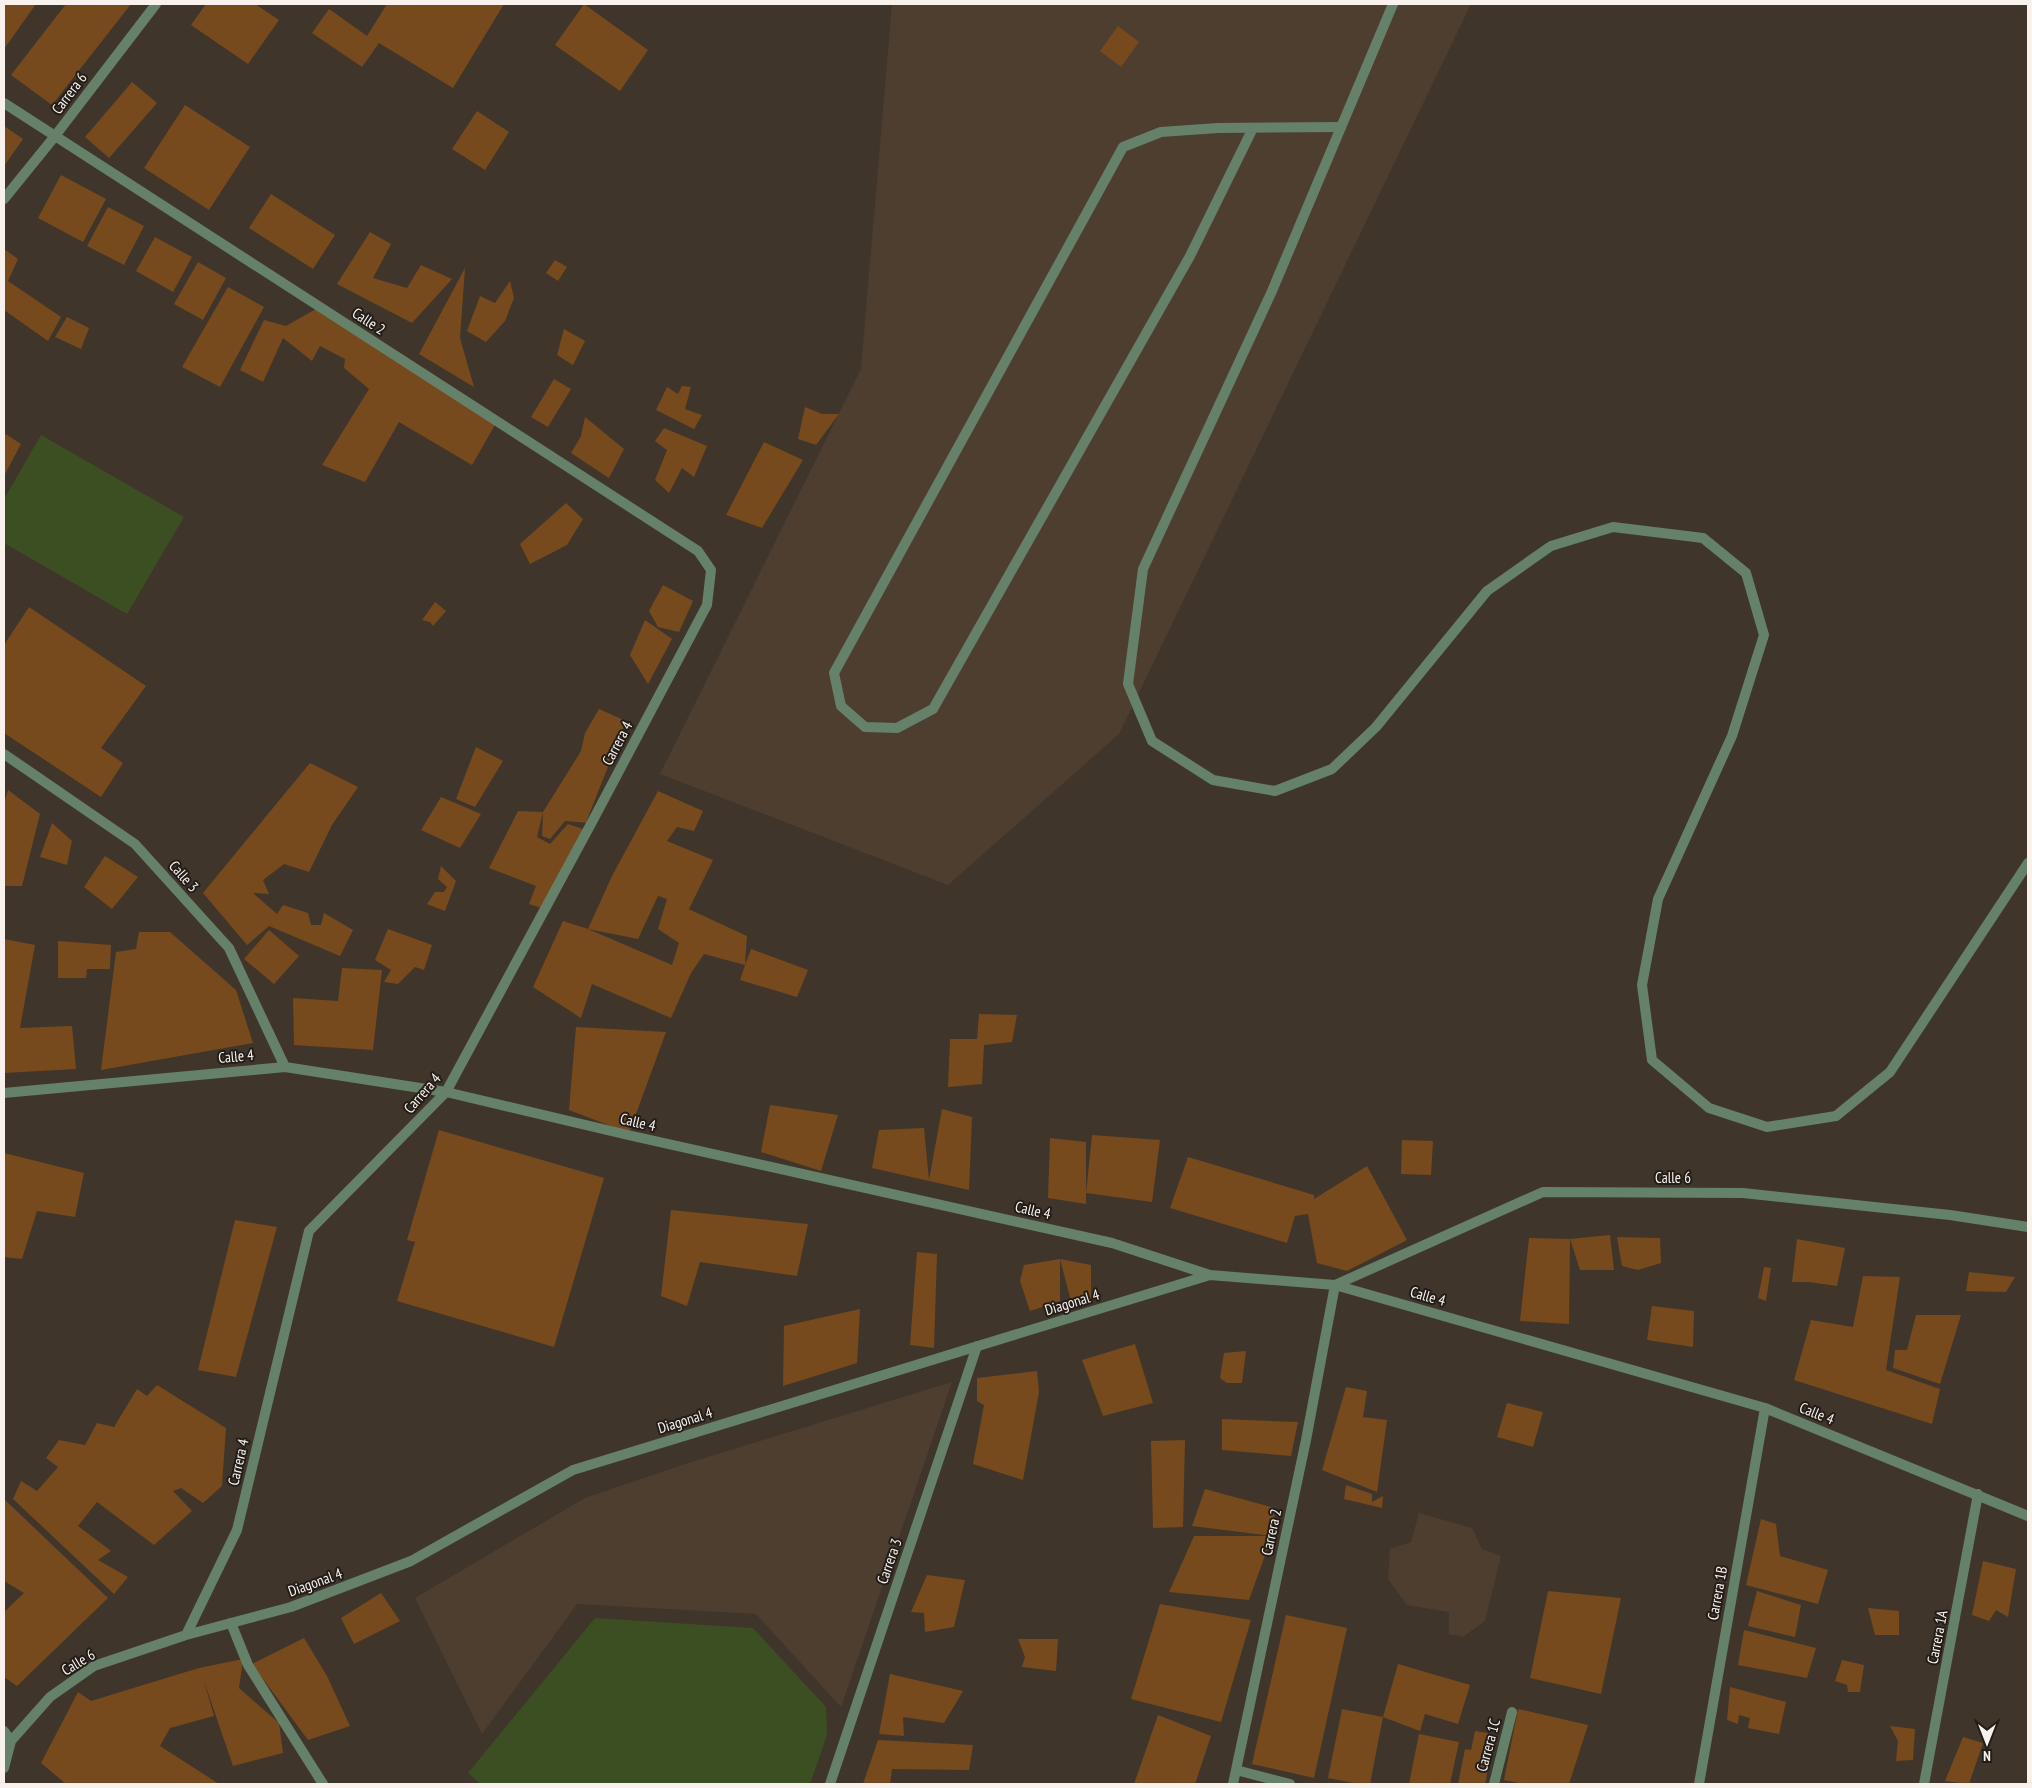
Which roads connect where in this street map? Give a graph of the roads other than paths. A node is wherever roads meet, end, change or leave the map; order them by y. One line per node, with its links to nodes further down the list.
1 (156, 4): 6 (street, Carrera 6)
2 (1393, 4): 4 (street)
3 (4, 103): 6 (street, Calle 2)
4 (1341, 127): 5 (street); 10 (street)
5 (1253, 128): 5 (street)
6 (55, 136): 7 (street, Carrera 6); 8 (street, Calle 2)
7 (4, 199)
8 (711, 570): 13 (street, Carrera 4)
9 (4, 754): 11 (street, Calle 3)
10 (2028, 863)
11 (285, 1067): 12 (street, Calle 4); 13 (street, Calle 4)
12 (4, 1092)
13 (446, 1092): 15 (street, Calle 4); 22 (street, Carrera 4)
14 (2028, 1227): 16 (street, Calle 6)
15 (1210, 1275): 16 (street, Calle 4); 17 (street, Diagonal 4)
16 (1335, 1285): 18 (street, Calle 4); 27 (street, Carrera 2)
17 (978, 1346): 21 (street, Diagonal 4); 29 (street, Carrera 3)
18 (1765, 1408): 19 (street, Calle 4); 33 (street, Carrera 1B)
19 (1978, 1494): 20 (street, Calle 4); 34 (street, Carrera 1A)
20 (2028, 1516)
21 (231, 1623): 22 (street, Diagonal 4); 28 (street)
22 (186, 1635): 25 (street, Calle 6)
23 (1512, 1712): 32 (street, Carrera 1C)
24 (4, 1731): 25 (street)
25 (8, 1741): 26 (street)
26 (4, 1768)
27 (1236, 1770): 30 (street, Carrera 2); 31 (street)
28 (323, 1784)
29 (830, 1784)
30 (1232, 1784)
31 (1290, 1784)
32 (1494, 1784)
33 (1699, 1784)
34 (1924, 1784)

